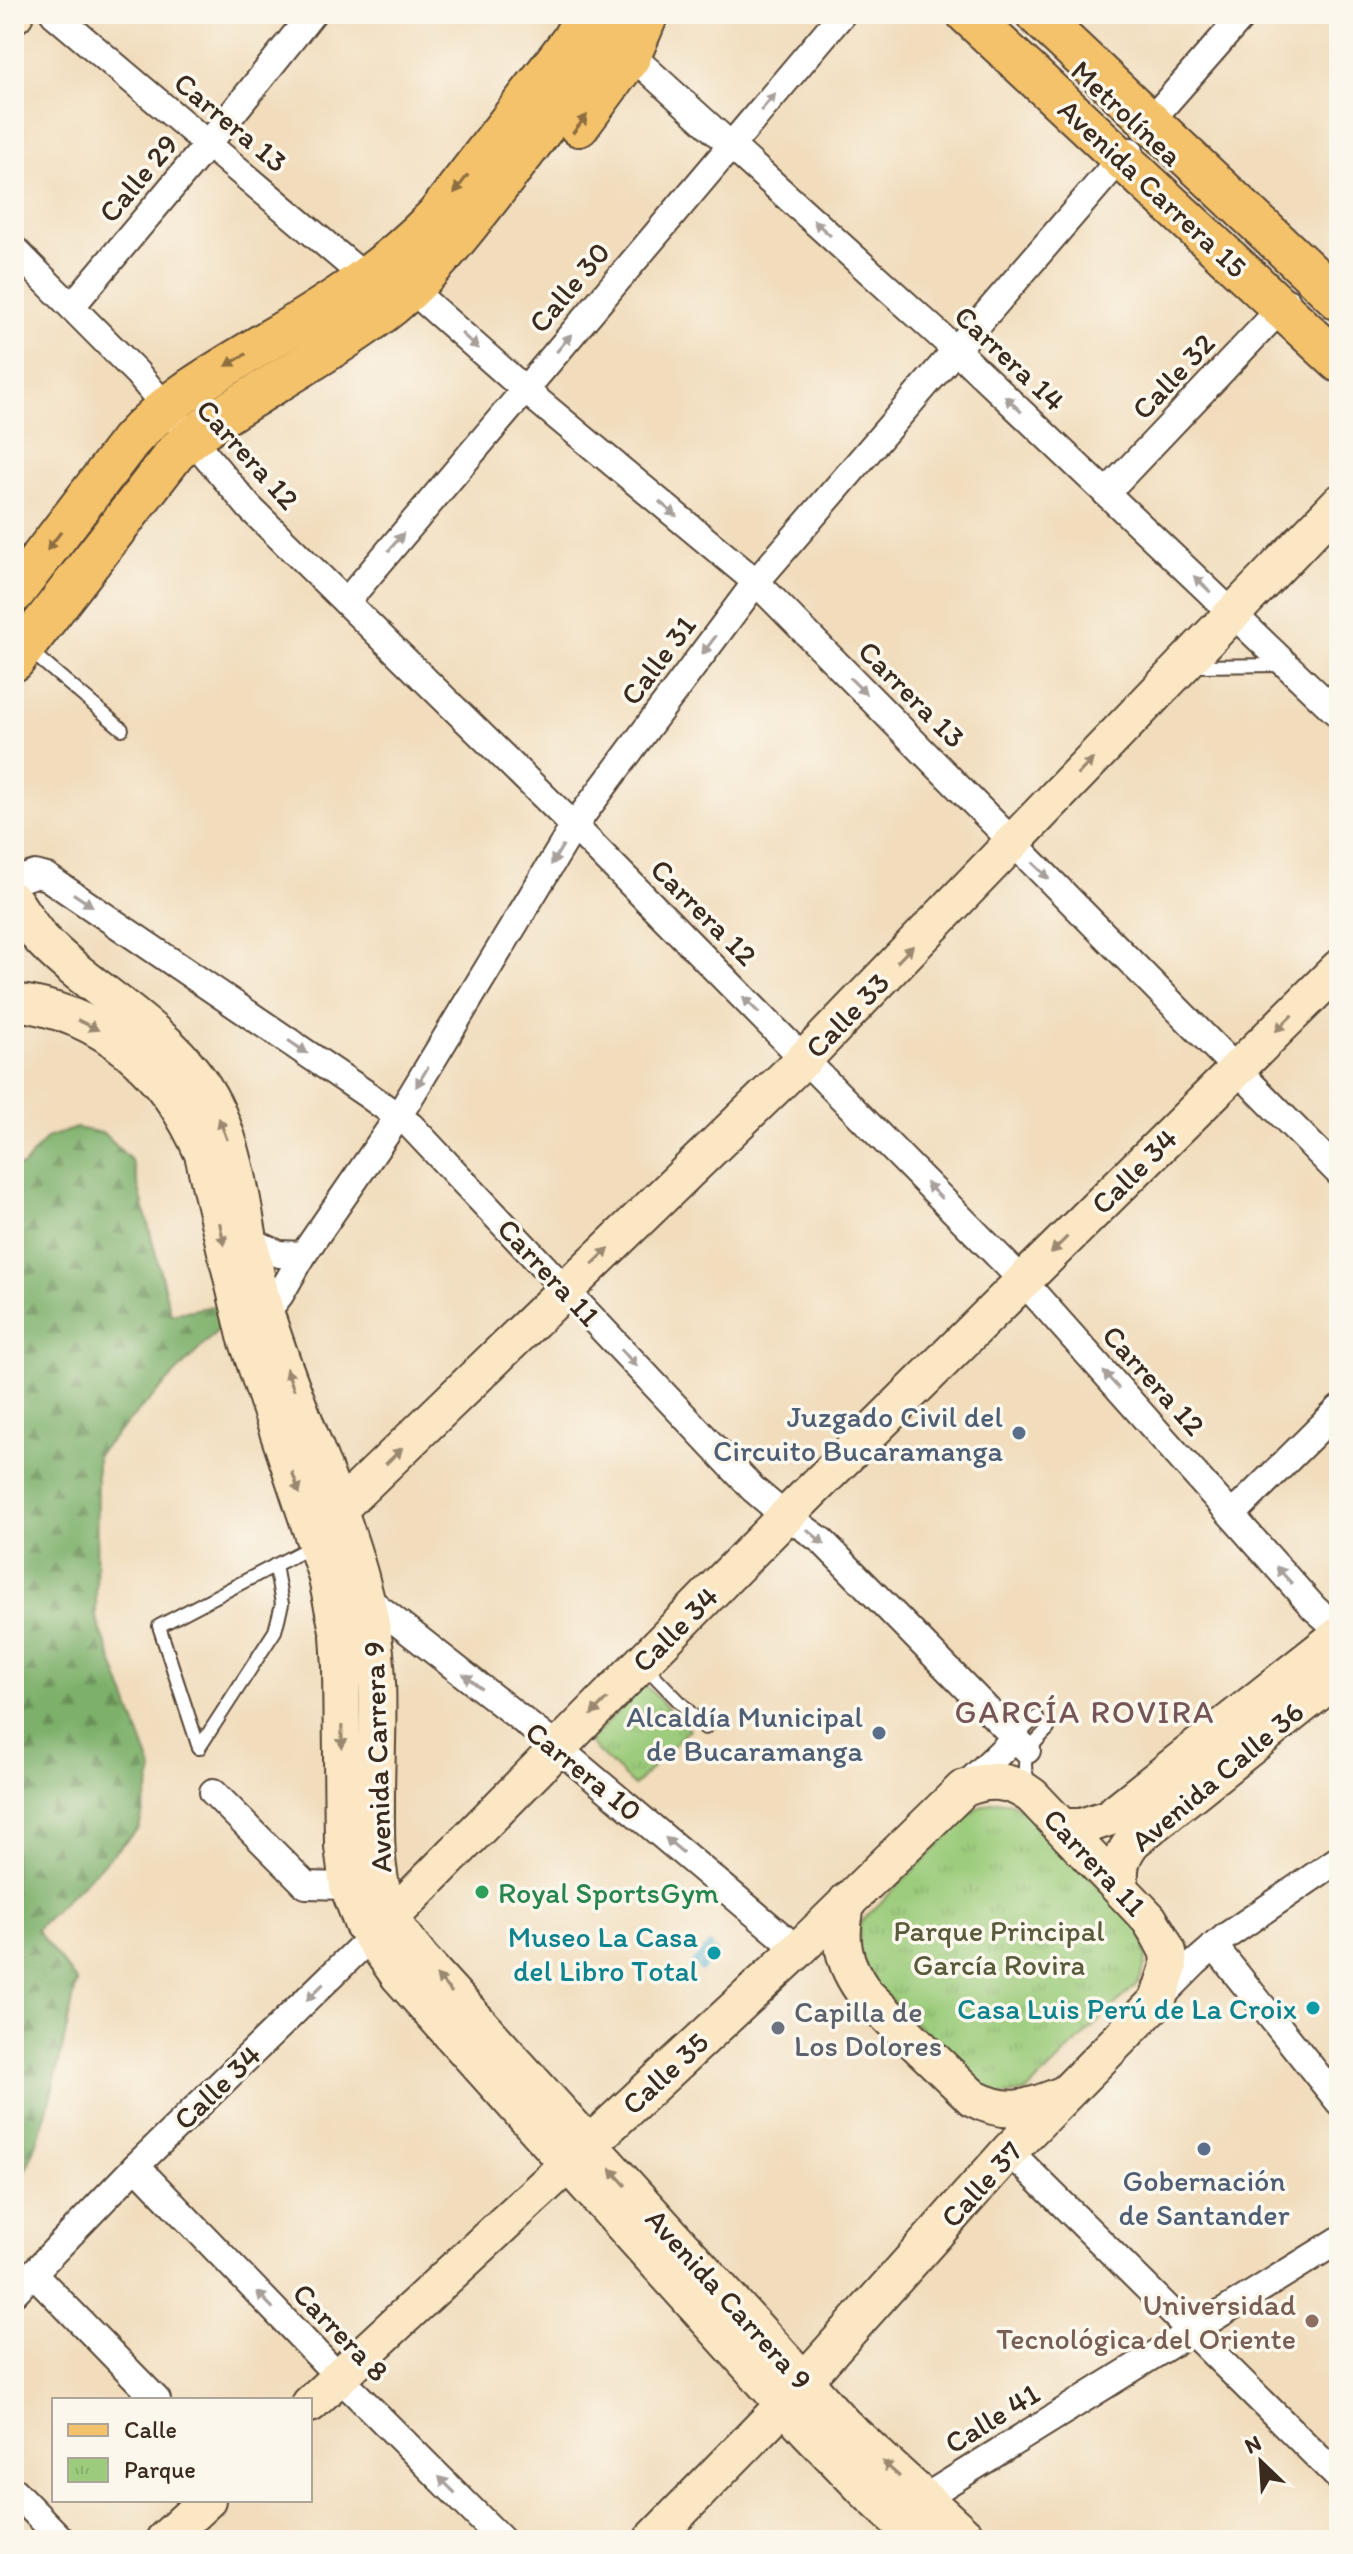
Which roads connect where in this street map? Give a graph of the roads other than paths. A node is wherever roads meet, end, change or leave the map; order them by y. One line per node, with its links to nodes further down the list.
1 (54, 14): 16 (street, Carrera 13)
2 (312, 14): 16 (street, Calle 29)
3 (559, 14): 19 (main road)
4 (586, 14): 14 (main road)
5 (619, 14): 14 (main road)
6 (648, 14): 13 (main road)
7 (842, 14): 17 (street, Calle 30, one-way to 7)
8 (967, 14): 15 (main road, Avenida Carrera 15)
9 (983, 14): 15 (lane, Metrolínea)
10 (1023, 14): 15 (lane, Metrolínea)
11 (1036, 14): 15 (main road, Avenida Carrera 15)
12 (1244, 14): 15 (street, Calle 31)
13 (631, 55): 17 (street, Carrera 14); 20 (main road, one-way to 13)
14 (537, 110): 19 (main road, one-way to 19); 20 (main road)
15 (1137, 140): 21 (main road, Avenida Carrera 15); 22 (main road, Avenida Carrera 15); 24 (lane, Metrolínea); 25 (street, Calle 31)
16 (208, 144): 19 (street, Carrera 13); 23 (street, Calle 29)
17 (731, 145): 25 (street, Carrera 14, one-way to 17); 28 (street, Calle 30, one-way to 17)
18 (14, 249): 23 (street, Carrera 12)
19 (360, 273): 29 (main road, one-way to 29)
20 (418, 295): 28 (street, Carrera 13, one-way to 28); 30 (main road)
21 (1339, 300)
22 (1284, 305): 26 (lane); 27 (main road, Avenida Carrera 15); 31 (street, Calle 32)
23 (72, 306): 29 (street, Carrera 12)
24 (1339, 314)
25 (956, 350): 31 (street, Carrera 14, one-way to 25); 33 (street, Calle 31)
26 (1339, 350)
27 (1339, 362)
28 (525, 390): 33 (street, Carrera 13, one-way to 33); 35 (street, Calle 30, one-way to 28)
29 (164, 407): 30 (street, Carrera 12); 34 (main road, one-way to 34)
30 (190, 439): 35 (street, Carrera 12); 37 (main road)
31 (1106, 493): 36 (street, Carrera 14, one-way to 31)
32 (1339, 503): 36 (main road, Calle 33)
33 (756, 582): 42 (street, Calle 31, one-way to 42); 43 (street, Carrera 13, one-way to 43)
34 (14, 593)
35 (346, 602): 42 (street, Carrera 12)
36 (1232, 614): 38 (street, Carrera 14); 39 (main road, Calle 33)
37 (19, 654): 41 (lane)
38 (1287, 665): 39 (lane); 40 (street, Carrera 14)
39 (1182, 666): 43 (main road, Calle 33, one-way to 39)
40 (1339, 715)
41 (122, 729)
42 (574, 826): 48 (street, Carrera 12, one-way to 42); 50 (street, Calle 31, one-way to 50)
43 (1013, 842): 48 (main road, Calle 33, one-way to 43); 49 (street, Carrera 13, one-way to 49)
44 (14, 881): 50 (street, Carrera 11, one-way to 50)
45 (14, 901): 52 (main road, Avenida Carrera 9, one-way to 45)
46 (1339, 968): 49 (main road, Calle 34, one-way to 49)
47 (14, 1002): 56 (main road, Avenida Carrera 9, one-way to 56)
48 (804, 1059): 54 (street, Carrera 12, one-way to 48); 55 (main road, Calle 33, one-way to 48)
49 (1237, 1069): 51 (street, Carrera 13); 54 (main road, Calle 34, one-way to 54)
50 (398, 1117): 53 (street, Calle 31); 55 (street, Carrera 11)
51 (1339, 1173)
52 (249, 1240): 53 (street); 56 (main road, Avenida Carrera 9)
53 (303, 1255): 56 (street, Calle 31)
54 (1023, 1281): 59 (main road, Calle 34); 60 (street, Carrera 12, one-way to 54)
55 (566, 1290): 58 (main road, Calle 33, one-way to 55); 59 (street, Carrera 11, one-way to 59)
56 (256, 1325): 58 (main road, Avenida Carrera 9, one-way to 56); 61 (main road, Avenida Carrera 9, one-way to 61)
57 (1339, 1409): 60 (street)
58 (338, 1510): 63 (main road, Avenida Carrera 9)
59 (787, 1515): 65 (main road, Calle 34); 70 (street, Carrera 11, one-way to 70)
60 (1232, 1515): 64 (street, Carrera 12, one-way to 60)
61 (317, 1543): 62 (lane); 76 (main road, Avenida Carrera 9, one-way to 76)
62 (275, 1565): 62 (lane)
63 (365, 1597): 71 (street, Carrera 10, one-way to 63); 79 (main road, Avenida Carrera 9)
64 (1339, 1632): 74 (main road, Avenida Calle 36)
65 (642, 1663): 68 (lane); 71 (main road, Calle 34, one-way to 71)
66 (1339, 1676): 77 (main road, Avenida Calle 36)
67 (1037, 1717): 70 (lane)
68 (705, 1728)
69 (1048, 1729): 70 (lane)
70 (1021, 1744): 72 (street, Calle 35); 74 (lane)
71 (558, 1748): 79 (main road, Calle 34); 81 (street, Carrera 10, one-way to 71)
72 (963, 1789): 74 (main road, Carrera 11); 78 (main road, Calle 35)
73 (213, 1792): 76 (street)
74 (1051, 1815): 77 (main road, Carrera 11)
75 (1339, 1859): 80 (street, Calle 37)
76 (348, 1886): 79 (main road, Avenida Carrera 9)
77 (1121, 1889): 82 (main road, Carrera 11)
78 (847, 1901): 81 (main road, Calle 35); 83 (main road)
79 (381, 1928): 86 (main road, Avenida Carrera 9); 87 (street, Calle 34, one-way to 87)
80 (1214, 1946): 82 (street, Calle 37); 84 (street)
81 (798, 1950): 86 (main road, Calle 35)
82 (1158, 2000): 83 (main road, Calle 37)
83 (1066, 2093): 85 (main road, Calle 37)
84 (1339, 2102)
85 (1009, 2151): 91 (street); 93 (main road, Calle 37)
86 (579, 2154): 92 (main road, Calle 35); 93 (main road, Avenida Carrera 9)
87 (136, 2166): 89 (street, Calle 34); 92 (street, Carrera 8, one-way to 87)
88 (1339, 2240): 91 (street, Calle 41)
89 (33, 2273): 90 (street, Calle 34); 94 (street)
90 (14, 2293)
91 (1192, 2332): 96 (street); 98 (street, Calle 41)
92 (339, 2377): 95 (main road, Calle 35); 102 (street, Carrera 8, one-way to 92)
93 (794, 2393): 98 (main road, Avenida Carrera 9, one-way to 93); 103 (main road, Calle 37); 104 (main road, Avenida Carrera 9)
94 (155, 2398)
95 (312, 2402)
96 (1339, 2478)
97 (14, 2491): 100 (street)
98 (924, 2498): 105 (main road, Avenida Carrera 9)
99 (205, 2502): 101 (main road)
100 (62, 2540)
101 (164, 2540)
102 (502, 2540)
103 (652, 2540)
104 (919, 2540)
105 (970, 2540)

